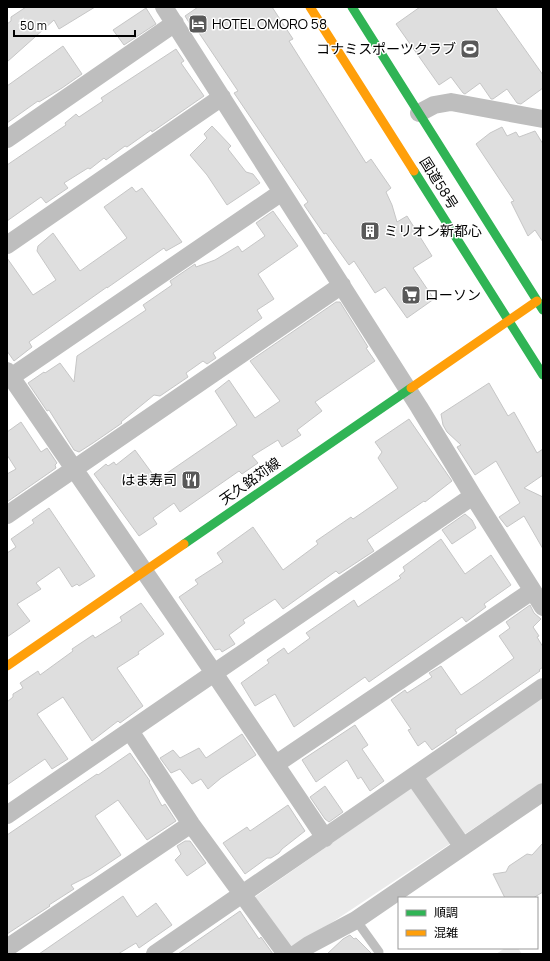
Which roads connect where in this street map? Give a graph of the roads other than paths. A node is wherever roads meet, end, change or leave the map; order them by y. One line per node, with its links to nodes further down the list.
1 (164, 7): 4 (street)
2 (310, 7): 13 (main road, 国道58号)
3 (352, 7): 6 (main road, 国道58号)
4 (176, 24): 5 (street); 8 (street)
5 (222, 97): 9 (street); 10 (street)
6 (419, 113): 7 (street); 12 (main road, 国道58号)
7 (543, 119)
8 (7, 139)
9 (282, 192): 11 (street); 14 (street)
10 (7, 245)
11 (342, 285): 16 (street); 17 (street)
12 (541, 303): 13 (main road, 天久銘苅線)
13 (509, 321): 15 (main road, 国道58号); 16 (main road, 天久銘苅線)
14 (9, 374): 17 (street)
15 (543, 375)
16 (408, 390): 18 (street); 20 (main road, 天久銘苅線)
17 (74, 469): 19 (street); 20 (street)
18 (473, 496): 21 (street); 24 (street)
19 (7, 515)
20 (144, 571): 23 (main road, 天久銘苅線); 24 (street)
21 (532, 591): 22 (street); 27 (street)
22 (543, 607)
23 (7, 666)
24 (214, 673): 26 (street); 27 (street)
25 (543, 687): 28 (street)
26 (130, 731): 30 (street); 31 (street)
27 (276, 764): 32 (street)
28 (414, 776): 32 (street); 33 (street)
29 (543, 792): 33 (street)
30 (7, 815)
31 (191, 824): 34 (street); 36 (street)
32 (325, 838): 34 (street)
33 (462, 847): 35 (street)
34 (242, 895): 38 (street); 39 (street)
35 (356, 920): 37 (lane); 40 (street)
36 (7, 948)
37 (379, 952)
38 (156, 954)
39 (286, 954)
40 (296, 954)

